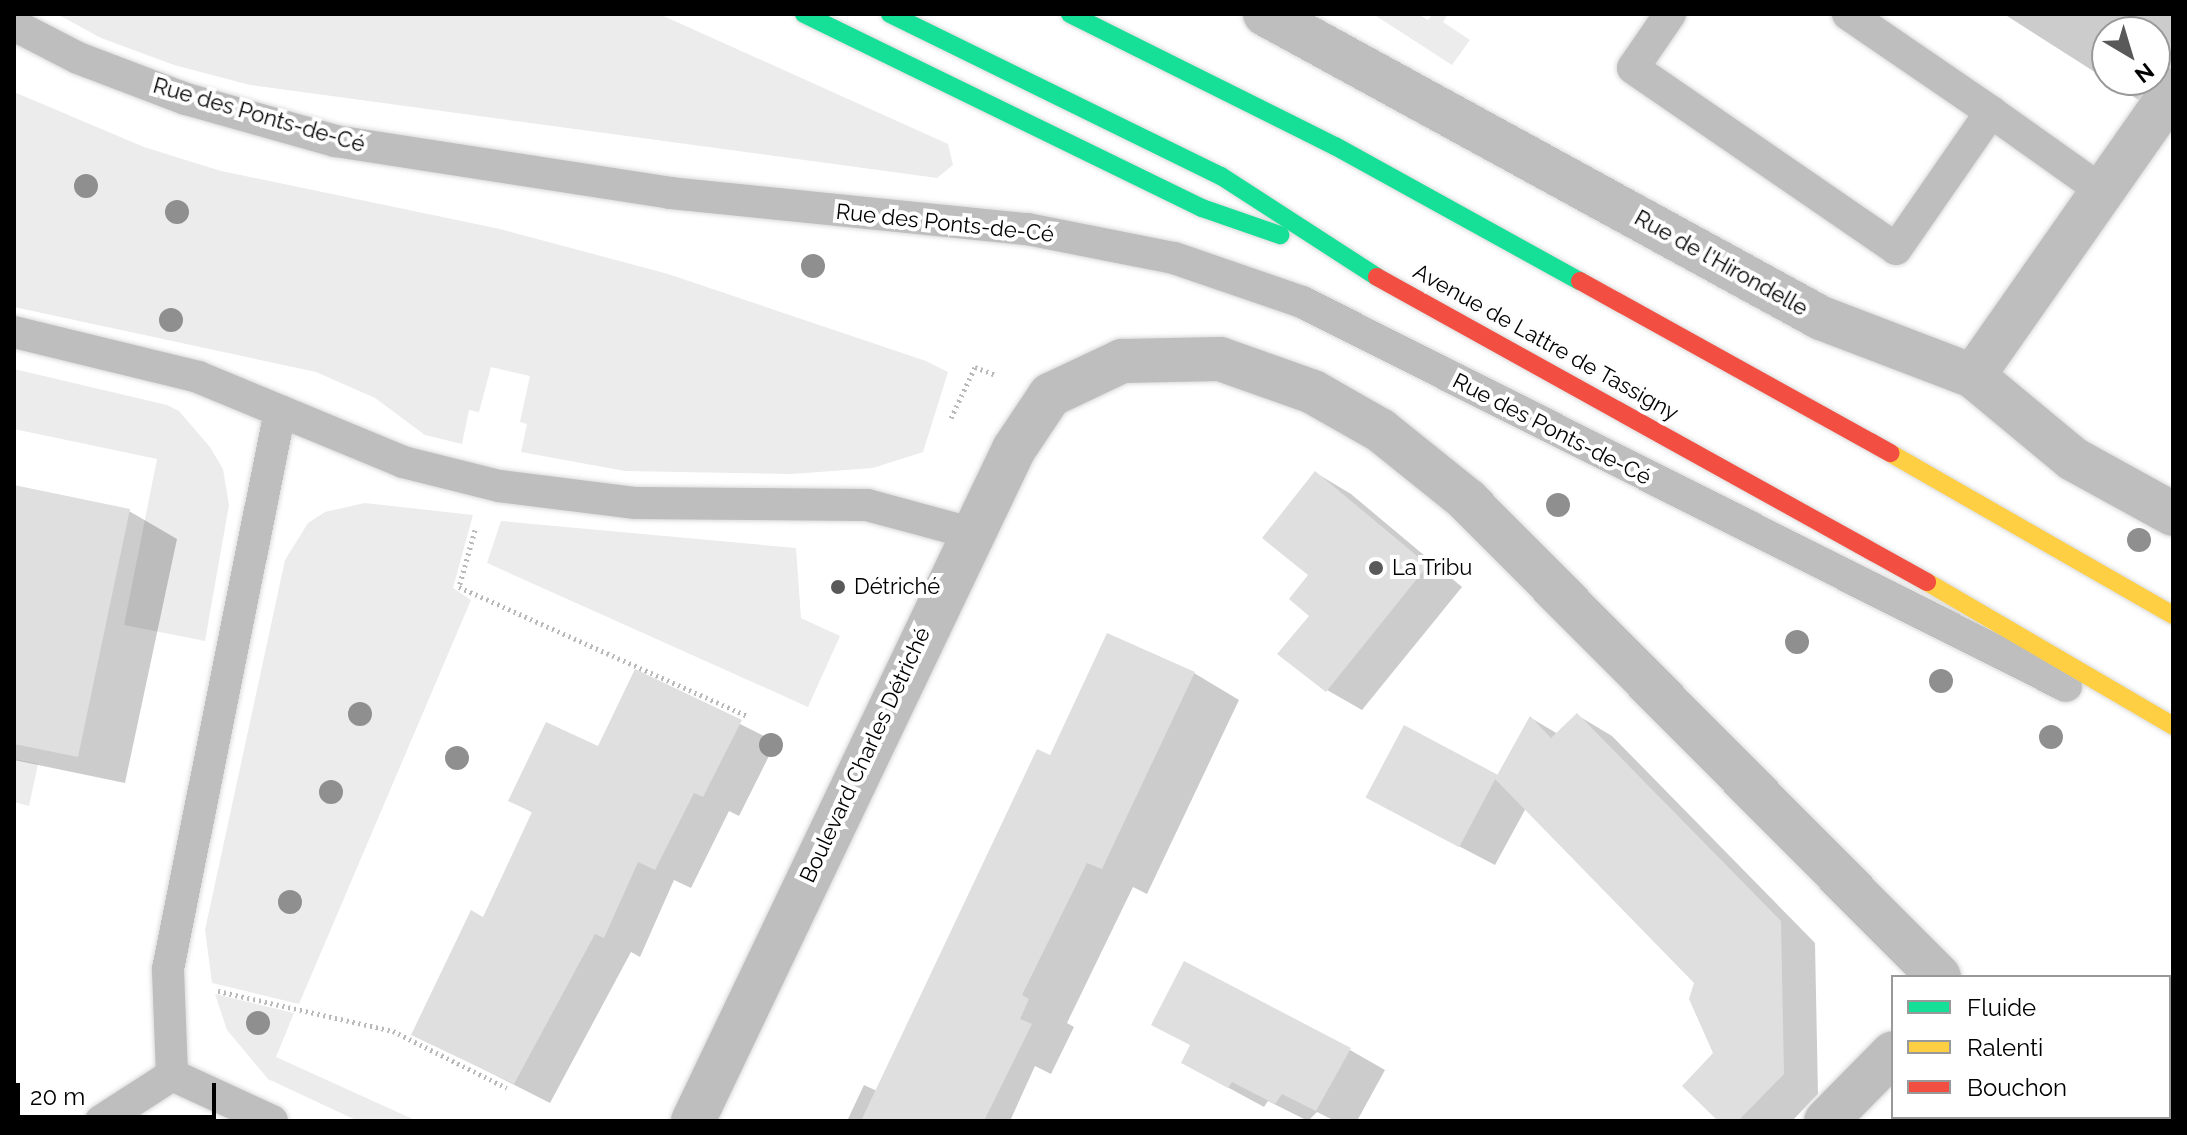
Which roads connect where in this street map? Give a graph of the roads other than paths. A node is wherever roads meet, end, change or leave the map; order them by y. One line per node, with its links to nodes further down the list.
1 (804, 14): 11 (main road)
2 (890, 14): 11 (main road, Avenue de Lattre de Tassigny)
3 (1070, 14): 17 (main road)
4 (1265, 14): 13 (street, Rue de l'Hirondelle)
5 (1670, 14): 9 (lane)
6 (1848, 14): 9 (lane)
7 (14, 25): 19 (lane, Rue des Ponts-de-Cé)
8 (2173, 90): 10 (street)
9 (1991, 112): 10 (lane)
10 (2102, 191): 13 (street)
11 (1339, 256): 18 (main road, Avenue de Lattre de Tassigny)
12 (14, 332): 14 (lane)
13 (1973, 376): 15 (street, Rue de l'Hirondelle)
14 (280, 411): 16 (lane); 22 (lane)
15 (2173, 514)
16 (971, 533): 20 (street, Boulevard Charles Détriché); 25 (street, Boulevard Charles Détriché)
17 (2173, 615)
18 (2173, 726)
19 (2173, 739)
20 (1937, 975)
21 (1891, 1055): 26 (street)
22 (172, 1075): 23 (lane); 24 (lane)
23 (101, 1121)
24 (272, 1121)
25 (693, 1121)
26 (1826, 1121)

